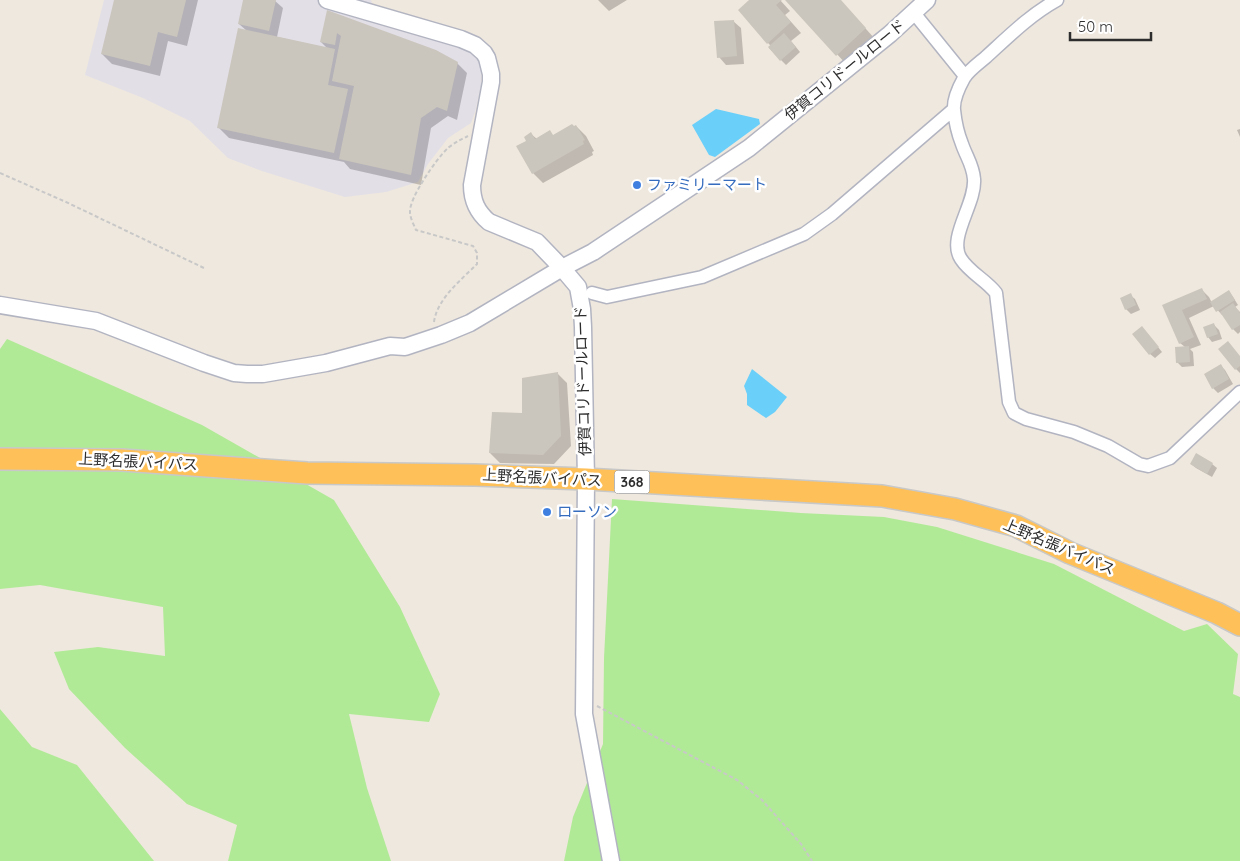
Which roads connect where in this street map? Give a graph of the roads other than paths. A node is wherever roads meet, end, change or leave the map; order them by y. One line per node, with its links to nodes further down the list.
1 (326, 0): 7 (street)
2 (927, 0): 4 (street, 伊賀コリドールロード)
3 (1057, 0): 5 (street)
4 (914, 13): 5 (street); 7 (street, 伊賀コリドールロード)
5 (965, 76): 6 (street)
6 (954, 110): 8 (street); 10 (street)
7 (562, 268): 9 (street); 12 (street, 伊賀コリドールロード)
8 (592, 293)
9 (0, 305)
10 (1240, 392)
11 (0, 459): 12 (highway, 上野名張バイパス / 368)
12 (586, 479): 13 (highway, 上野名張バイパス / 368); 14 (street, 伊賀コリドールロード)
13 (1240, 625)
14 (611, 861)

